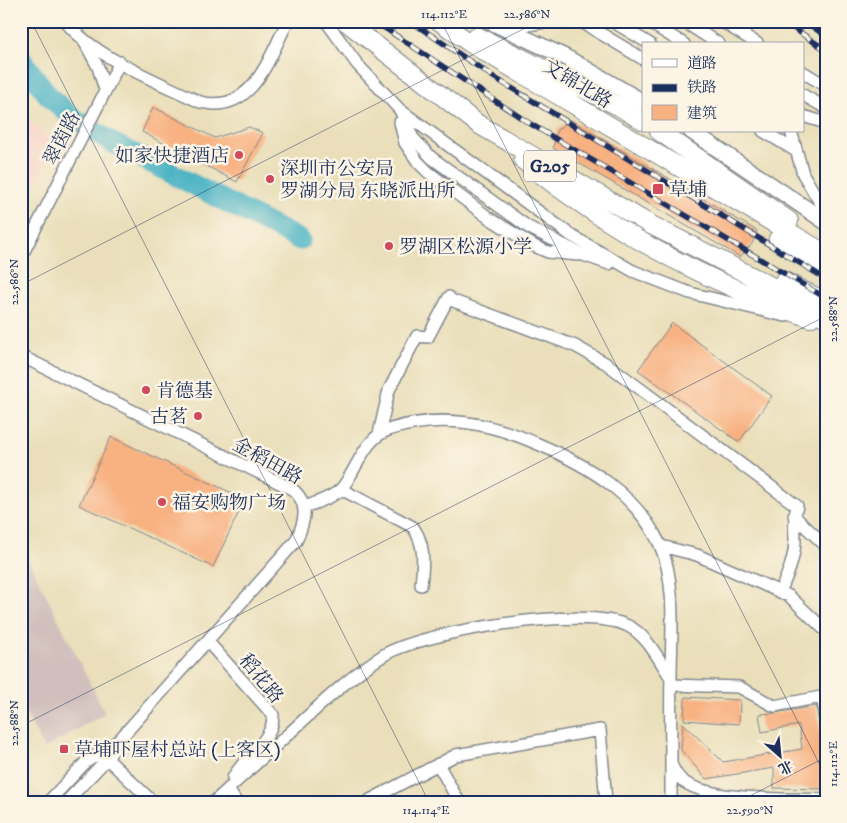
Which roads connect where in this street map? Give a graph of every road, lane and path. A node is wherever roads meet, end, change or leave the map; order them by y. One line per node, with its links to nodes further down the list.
1 (65, 21): 14 (street)
2 (288, 21): 20 (street)
3 (326, 21): 27 (street)
4 (345, 21): 30 (highway, G205)
5 (439, 21): 36 (highway, 文锦北路)
6 (448, 21): 29 (highway)
7 (550, 21): 13 (street)
8 (580, 21): 19 (street)
9 (612, 21): 15 (street)
10 (647, 21): 16 (street)
11 (682, 21): 17 (street)
12 (721, 21): 18 (street)
13 (492, 23): 25 (main road)
14 (82, 39): 20 (street); 23 (street)
15 (647, 42)
16 (681, 42)
17 (717, 42)
18 (755, 42)
19 (642, 58)
20 (120, 62): 23 (street, 翠茵路)
21 (804, 73): 22 (street)
22 (826, 86)
23 (105, 90): 43 (street, 翠茵路)
24 (804, 96): 26 (street)
25 (642, 101)
26 (826, 108)
27 (400, 110): 45 (street); 45 (street)
28 (804, 116): 31 (street)
29 (642, 120)
30 (478, 124): 38 (highway, G205); 48 (highway)
31 (826, 124)
32 (661, 132): 41 (highway)
33 (692, 132): 40 (main road)
34 (765, 132): 37 (street)
35 (791, 132): 37 (street)
36 (640, 145): 42 (highway, 文锦北路); 44 (highway)
37 (796, 151): 39 (street)
38 (617, 206): 46 (highway); 47 (highway, G205)
39 (826, 213)
40 (826, 222)
41 (826, 247)
42 (826, 254)
43 (21, 257)
44 (826, 269)
45 (633, 270): 48 (street)
46 (826, 302)
47 (826, 318)
48 (826, 325)
49 (21, 356): 52 (street, 金稻田路)
50 (379, 434): 51 (street); 53 (street); 54 (street)
51 (341, 489): 52 (street); 56 (street)
52 (305, 507): 59 (street, 金稻田路)
53 (794, 516): 55 (street); 57 (street)
54 (661, 546): 57 (street); 60 (street)
55 (826, 546)
56 (421, 585)
57 (780, 592): 58 (street)
58 (826, 631)
59 (208, 642): 63 (street, 金稻田路); 66 (street, 稻花路)
60 (671, 681): 61 (street); 65 (street); 66 (street)
61 (824, 697): 62 (street)
62 (826, 717)
63 (104, 756): 68 (street, 金稻田路); 69 (street, 金稻田路); 70 (street)
64 (438, 764): 73 (street); 74 (street); 75 (street)
65 (671, 764): 67 (street); 76 (street)
66 (228, 789): 71 (street); 72 (street)
67 (826, 800)
68 (48, 802)
69 (66, 802)
70 (153, 802)
71 (214, 802)
72 (236, 802)
73 (371, 802)
74 (460, 802)
75 (606, 802)
76 (671, 802)

